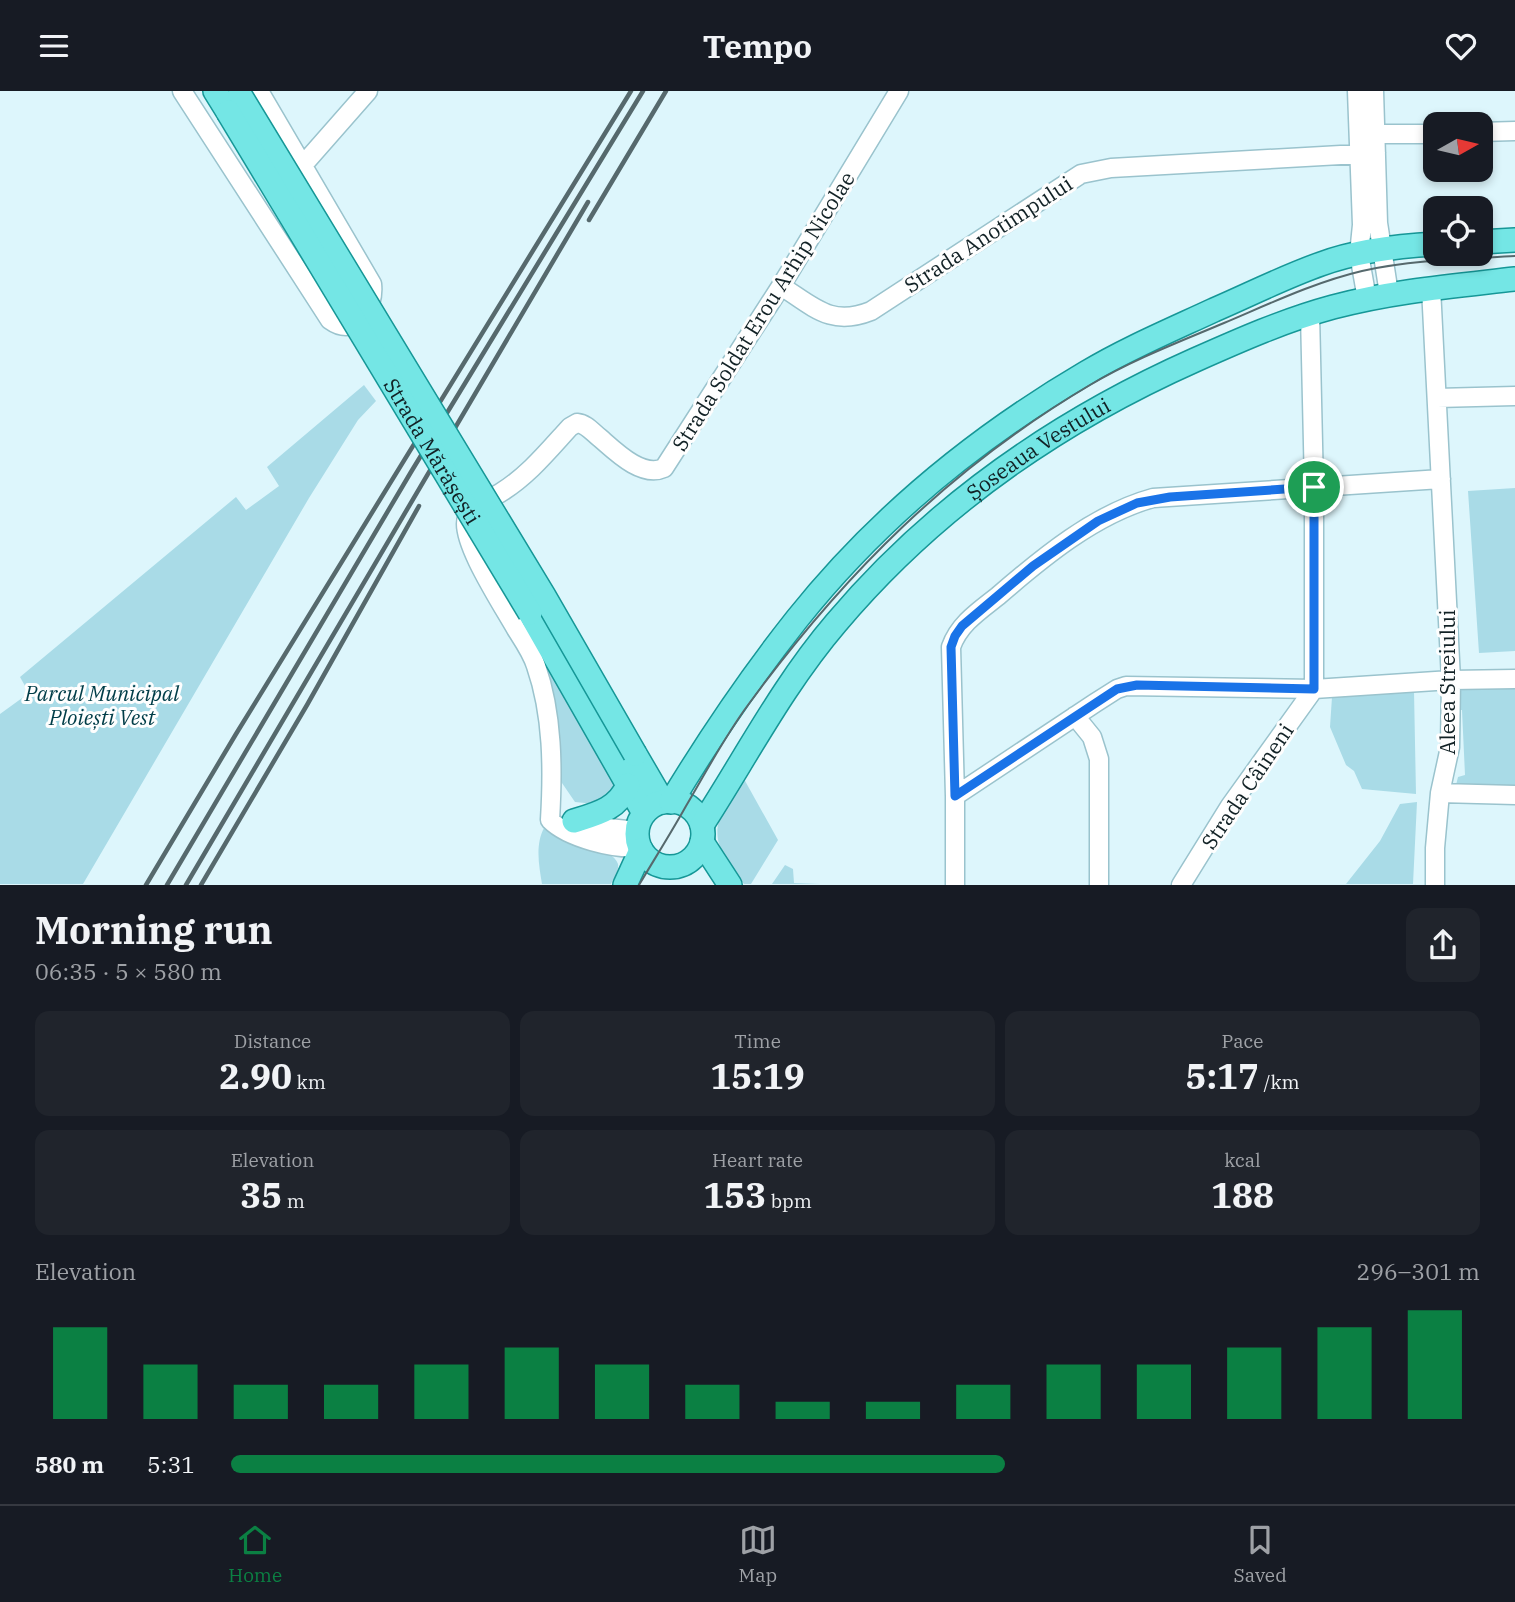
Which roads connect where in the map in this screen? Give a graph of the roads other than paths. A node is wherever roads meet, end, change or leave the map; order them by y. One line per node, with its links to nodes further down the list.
1 (182, 91): 13 (street)
2 (215, 91): 7 (main road, Strada Mărășești)
3 (368, 91): 13 (street)
4 (899, 91): 19 (street, Strada Soldat Erou Arhip Nicolae)
5 (1357, 91): 12 (street)
6 (1374, 91): 10 (street)
7 (241, 97): 13 (street); 31 (main road, Strada Mărășești, bridge); 37 (main road, Strada Mărășești, bridge)
8 (1515, 131): 9 (street)
9 (1493, 132)
10 (1376, 134): 11 (street); 12 (street)
11 (1423, 134)
12 (1368, 154): 17 (street); 19 (street, Strada Anotimpului)
13 (303, 165)
14 (1515, 240): 15 (main road)
15 (1493, 241)
16 (1423, 245): 17 (main road, Șoseaua Vestului)
17 (1370, 252): 21 (street); 37 (main road, Șoseaua Vestului)
18 (1515, 279): 20 (main road, Șoseaua Vestului)
19 (781, 286): 35 (street, Strada Soldat Erou Arhip Nicolae)
20 (1430, 288): 21 (main road, Șoseaua Vestului); 24 (street, Aleea Streiului)
21 (1378, 296): 22 (main road, Șoseaua Vestului)
22 (1310, 314): 26 (street); 38 (main road, Șoseaua Vestului)
23 (1515, 396): 24 (street)
24 (1437, 398): 25 (street, Aleea Streiului)
25 (1441, 479): 26 (street); 28 (street, Aleea Streiului)
26 (1314, 487): 29 (street); 34 (street)
27 (1515, 679): 28 (street)
28 (1451, 680): 29 (street); 32 (street, Aleea Streiului)
29 (1314, 689): 30 (street); 44 (street, Strada Câineni)
30 (1075, 716): 34 (street); 43 (street)
31 (628, 785): 36 (main road); 37 (main road, Strada Mărășești)
32 (1440, 793): 33 (street); 45 (street, Aleea Streiului)
33 (1515, 795)
34 (955, 796): 42 (street)
35 (550, 820): 36 (street); 37 (street)
36 (574, 821): 37 (street)
37 (649, 824): 38 (main road); 39 (main road, Șoseaua Vestului); 40 (main road)
38 (702, 833): 39 (main road, Șoseaua Vestului); 41 (main road)
39 (673, 876)
40 (625, 884)
41 (730, 884)
42 (955, 884)
43 (1099, 884)
44 (1181, 884)
45 (1435, 884)

